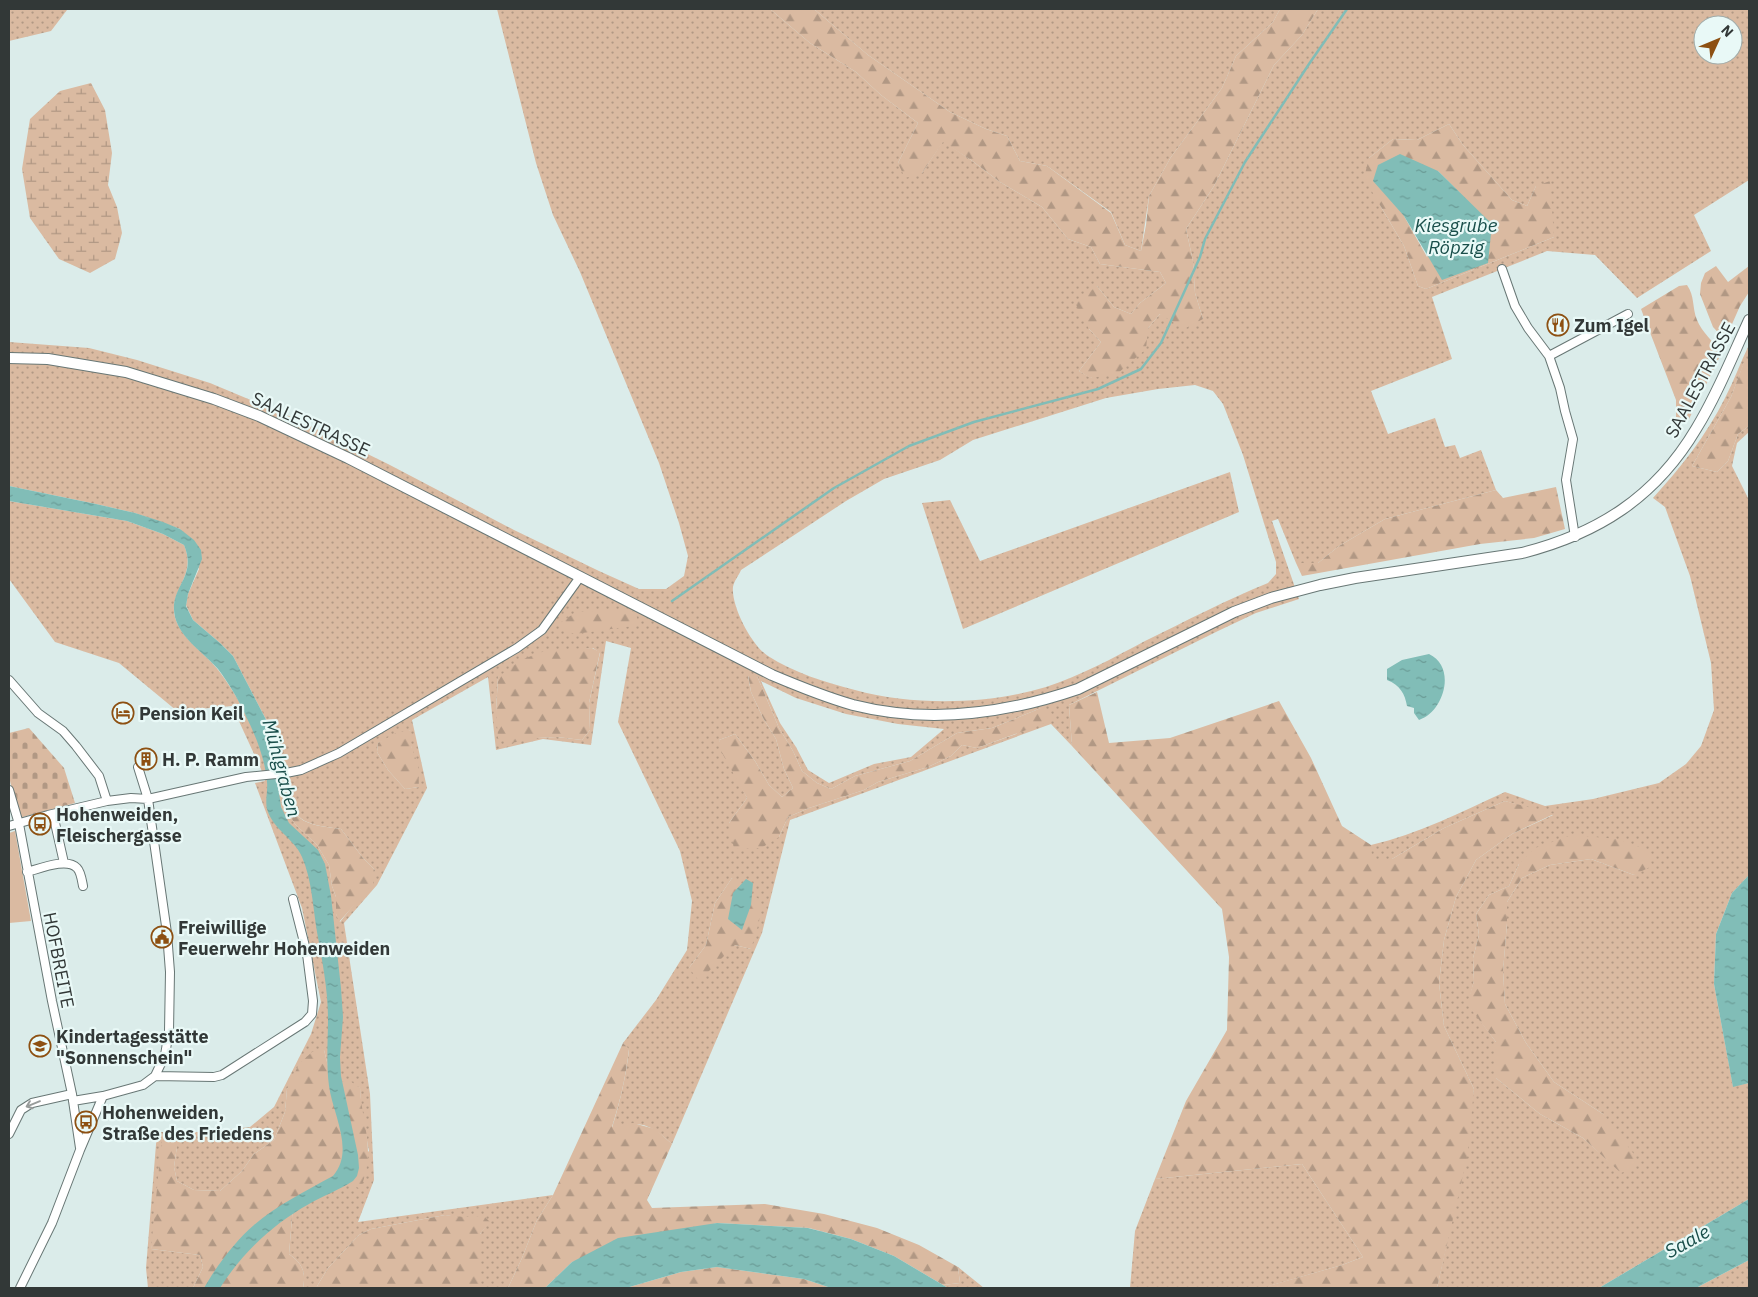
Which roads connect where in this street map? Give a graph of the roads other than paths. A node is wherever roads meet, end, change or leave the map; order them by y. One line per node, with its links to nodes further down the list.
1 (1502, 269): 4 (street)
2 (1628, 314): 4 (street)
3 (1749, 320): 6 (street, SAALESTRASSE)
4 (1549, 356): 6 (street)
5 (9, 358): 7 (street, SAALESTRASSE)
6 (1575, 536): 7 (street, SAALESTRASSE)
7 (580, 577): 11 (street)
8 (9, 680): 12 (street)
9 (138, 767): 11 (street)
10 (9, 790): 14 (street, HOFBREITE)
11 (148, 799): 12 (street); 20 (street)
12 (107, 801): 13 (street)
13 (53, 814): 14 (street); 16 (street)
14 (18, 824): 15 (street); 17 (street, HOFBREITE)
15 (9, 826)
16 (64, 862): 17 (street); 18 (street)
17 (27, 872): 22 (street, HOFBREITE)
18 (83, 886)
19 (294, 899): 20 (street)
20 (155, 1076): 21 (street)
21 (103, 1096): 22 (street); 24 (street)
22 (73, 1097): 23 (street, one-way to 23); 24 (street, HOFBREITE)
23 (9, 1134)
24 (80, 1150): 25 (street)
25 (20, 1288)

